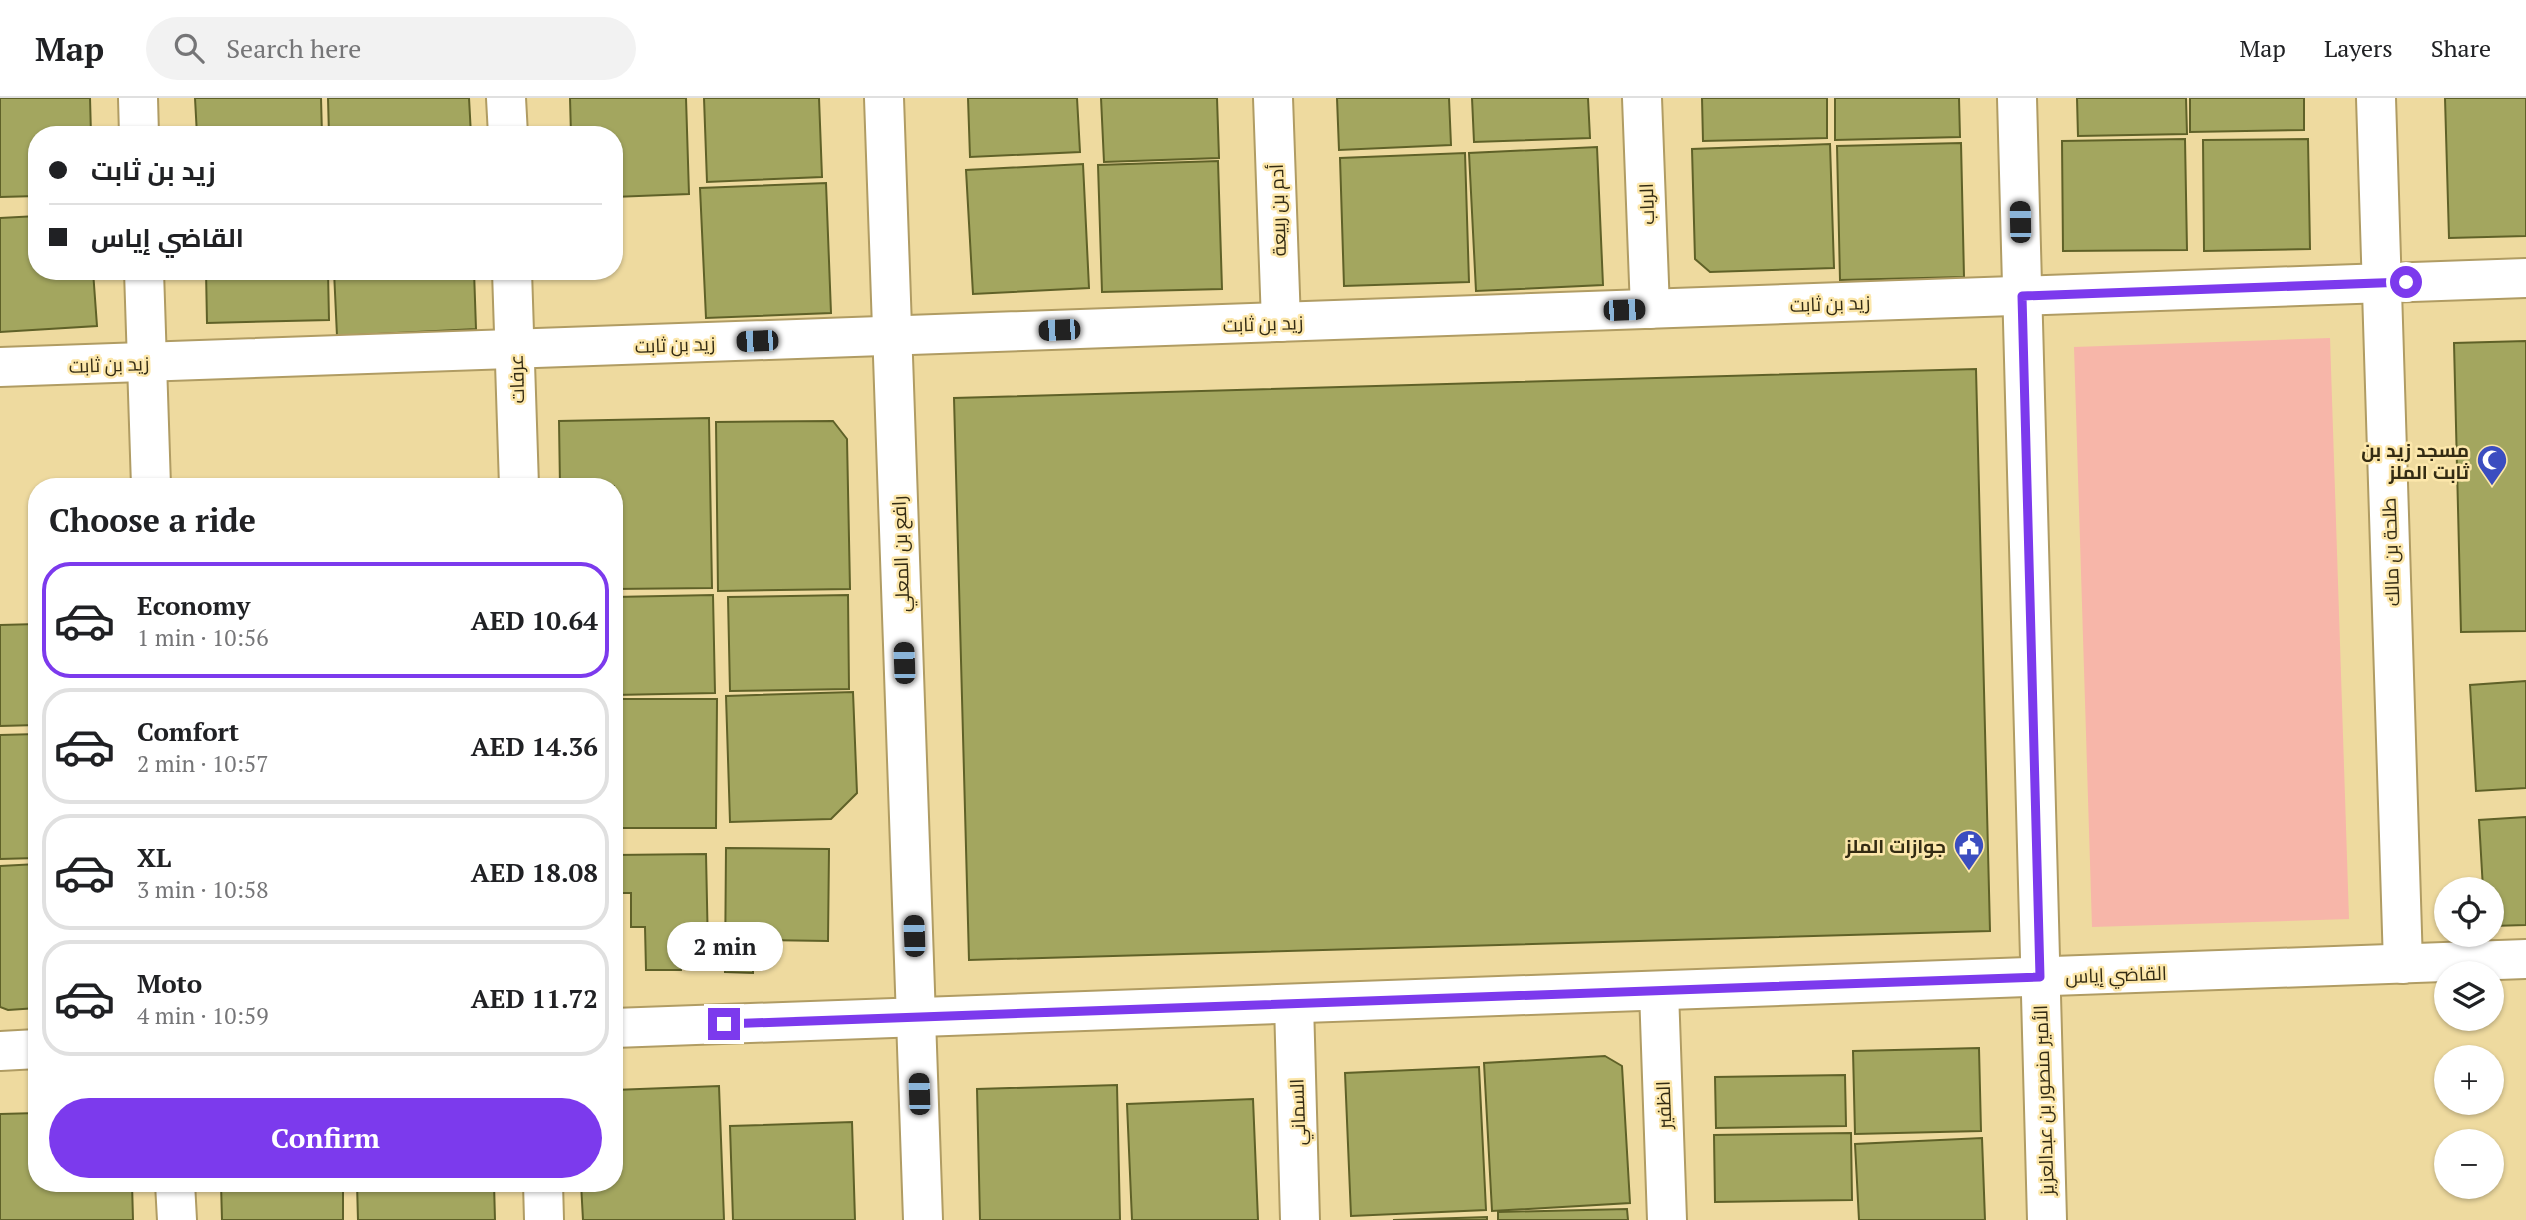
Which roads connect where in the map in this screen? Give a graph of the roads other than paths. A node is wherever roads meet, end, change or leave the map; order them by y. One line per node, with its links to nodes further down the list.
1 (138, 98): 8 (street)
2 (506, 98): 9 (street)
3 (884, 98): 17 (street, رافع بن المعلي)
4 (1273, 98): 16 (street, أدم بن ربيعة)
5 (1642, 98): 15 (street, الرباب)
6 (2017, 98): 14 (street, الأمير منصور بن عبدالعزيز)
7 (2376, 98): 13 (street, طلحة بن مالك)
8 (139, 126)
9 (508, 126)
10 (2526, 278): 13 (street, زيد بن ثابت)
11 (144, 280): 19 (street)
12 (512, 280): 18 (street, عرفات)
13 (2382, 283): 14 (street, زيد بن ثابت); 24 (street, طلحة بن مالك)
14 (2022, 296): 15 (street, زيد بن ثابت); 25 (street, الأمير منصور بن عبدالعزيز)
15 (1650, 309): 16 (street, زيد بن ثابت)
16 (1281, 322): 17 (street, زيد بن ثابت)
17 (892, 336): 18 (street, زيد بن ثابت); 28 (street, رافع بن المعلي)
18 (515, 349): 19 (street, زيد بن ثابت); 22 (street, عرفات)
19 (147, 362): 20 (street, زيد بن ثابت); 21 (street)
20 (0, 367)
21 (151, 478)
22 (519, 478)
23 (2526, 959): 24 (street, القاضي إياس)
24 (2403, 964): 25 (street, القاضي إياس)
25 (2040, 977): 26 (street, القاضي إياس); 39 (street, الأمير منصور بن عبدالعزيز)
26 (1660, 991): 27 (street, القاضي إياس); 38 (street, الظفير)
27 (1294, 1004): 28 (street, القاضي إياس); 37 (street, السماني)
28 (916, 1018): 29 (street, القاضي إياس); 36 (street, رافع بن المعلي)
29 (623, 1028)
30 (28, 1049): 31 (street)
31 (0, 1051)
32 (175, 1192): 34 (street)
33 (543, 1192): 35 (street)
34 (177, 1220)
35 (544, 1220)
36 (923, 1220)
37 (1300, 1220)
38 (1667, 1220)
39 (2047, 1220)

